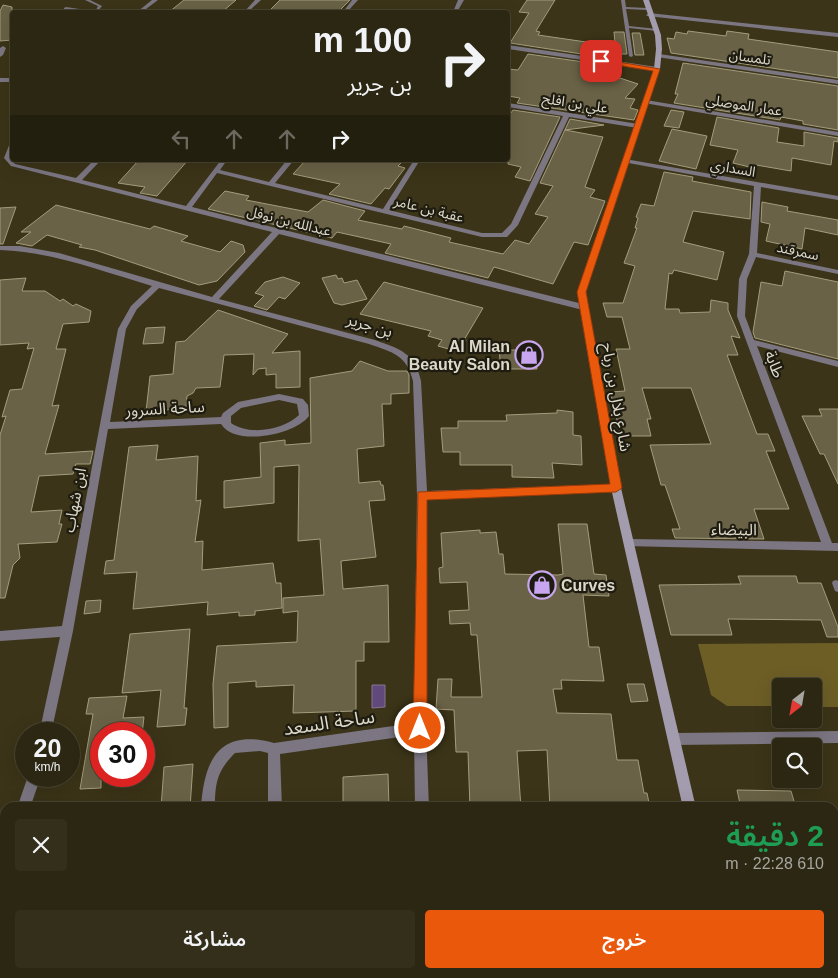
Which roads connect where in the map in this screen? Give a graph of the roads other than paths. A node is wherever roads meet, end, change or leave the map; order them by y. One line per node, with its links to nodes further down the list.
1 (87, 0): 8 (lane)
2 (155, 0): 9 (street)
3 (258, 0): 10 (street)
4 (355, 0): 11 (street)
5 (624, 0): 6 (lane)
6 (624, 8): 7 (lane); 12 (lane)
7 (647, 8): 13 (street, شارع بلال بن رباح); 14 (street)
8 (97, 10)
9 (142, 10)
10 (248, 10)
11 (347, 10)
12 (626, 28): 13 (lane); 18 (lane)
13 (657, 30): 19 (street, شارع بلال بن رباح)
14 (838, 35)
15 (510, 47): 20 (street)
16 (2, 48): 17 (street)
17 (0, 55)
18 (631, 56)
19 (659, 56): 20 (street, شارع بلال بن رباح); 21 (street, تلمسان)
20 (657, 69): 22 (street, شارع بلال بن رباح)
21 (838, 82)
22 (646, 102): 25 (street, شارع بلال بن رباح); 26 (street, عمار الموصلي)
23 (510, 105): 24 (street, علي بن افلح)
24 (567, 115): 25 (street, علي بن افلح); 41 (street, عقبة بن عامر)
25 (638, 126): 28 (street, شارع بلال بن رباح)
26 (838, 134)
27 (10, 150): 30 (street, عبدالله بن نوفل)
28 (625, 161): 38 (street, السداري); 48 (street, شارع بلال بن رباح)
29 (10, 162): 36 (street, عبدالله بن نوفل)
30 (10, 162)
31 (96, 162): 36 (street)
32 (223, 162): 35 (street)
33 (289, 162): 37 (street)
34 (417, 162): 41 (street)
35 (216, 171): 37 (street, عقبة بن عامر); 40 (street)
36 (77, 181): 40 (street, عبدالله بن نوفل)
37 (271, 184): 41 (street, عقبة بن عامر)
38 (758, 184): 39 (street, السداري); 44 (street, طابة)
39 (838, 198)
40 (188, 208): 42 (street, عبدالله بن نوفل)
41 (385, 211)
42 (277, 230): 47 (street); 48 (street, عبدالله بن نوفل)
43 (0, 248): 46 (street, بن جرير)
44 (753, 254): 45 (street, سمرقند); 49 (street, طابة)
45 (838, 272)
46 (157, 285): 47 (street, بن جرير); 52 (street, ابن شهاب)
47 (214, 300): 54 (street, بن جرير)
48 (583, 307): 53 (street, شارع بلال بن رباح)
49 (751, 342): 50 (street); 56 (street, طابة)
50 (838, 364)
51 (225, 420): 51 (street, ساحة السرور); 52 (street, ساحة السرور)
52 (106, 426): 57 (street, ابن شهاب)
53 (616, 488): 54 (street); 55 (street, شارع بلال بن رباح)
54 (422, 495): 60 (street, بن جرير)
55 (629, 543): 56 (street, البيضاء); 62 (street, شارع بلال بن رباح)
56 (833, 547)
57 (67, 631): 58 (street); 59 (street, ابن شهاب)
58 (0, 636)
59 (48, 722)
60 (420, 728): 63 (street, ساحة السعد); 68 (street, بن جرير)
61 (838, 737): 62 (street)
62 (674, 739): 69 (street, شارع بلال بن رباح)
63 (274, 750): 66 (street, ساحة السعد); 67 (street, ساحة السعد)
64 (31, 787): 65 (street)
65 (25, 802)
66 (208, 802)
67 (275, 802)
68 (422, 802)
69 (689, 802)

